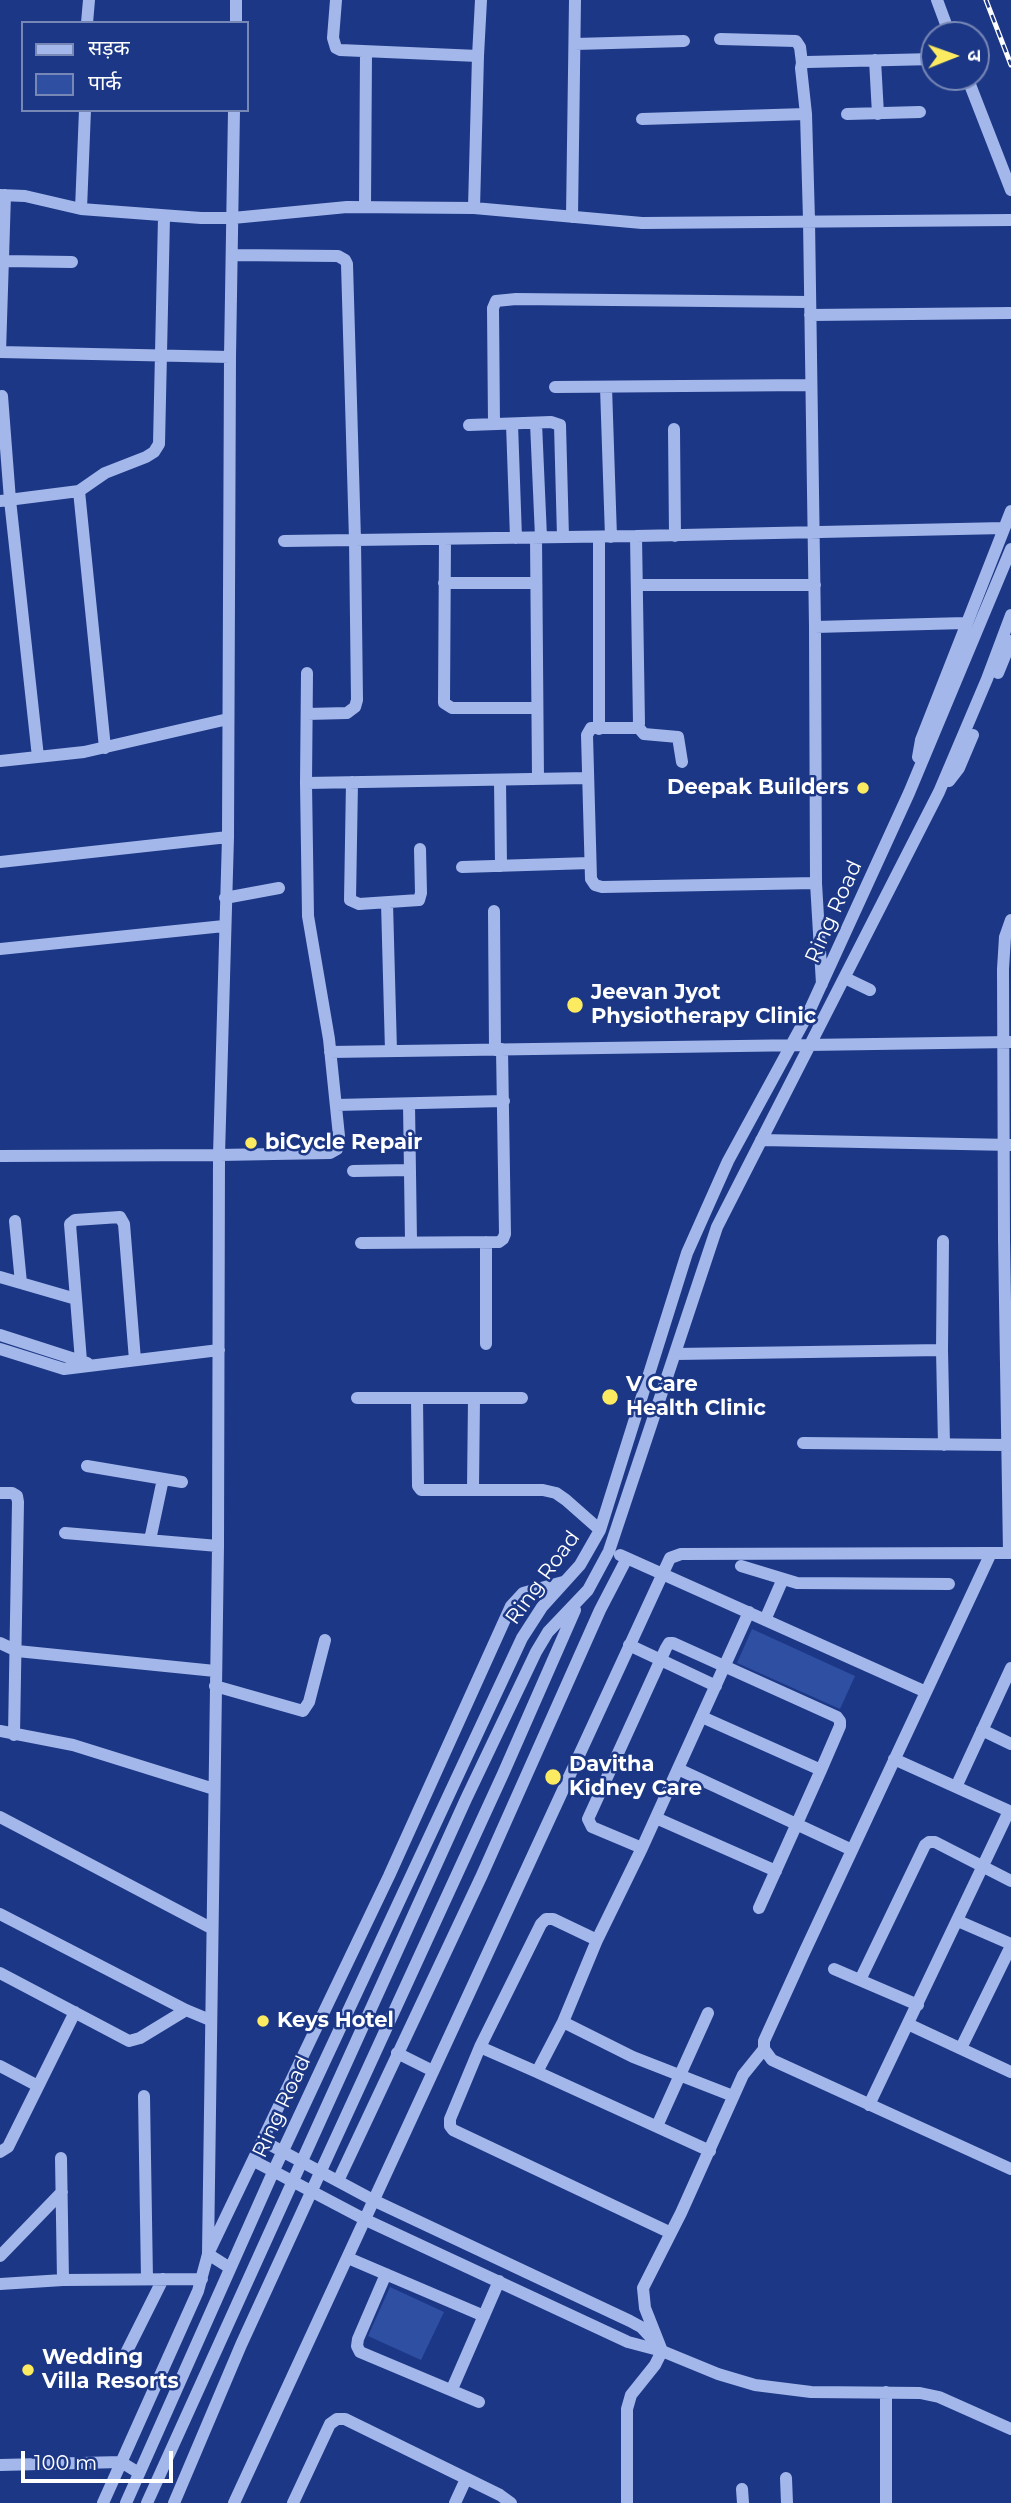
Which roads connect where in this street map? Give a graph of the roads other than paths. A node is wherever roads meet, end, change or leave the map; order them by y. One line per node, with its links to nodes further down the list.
1 (89, 0): 7 (street)
2 (236, 0): 8 (street)
3 (336, 0): 13 (street)
4 (481, 0): 14 (street)
5 (575, 0): 12 (street)
6 (937, 0): 9 (street)
7 (88, 21)
8 (236, 21)
9 (945, 21)
10 (720, 39): 17 (street)
11 (684, 41): 12 (street)
12 (575, 44): 32 (street)
13 (366, 52): 14 (street); 28 (street)
14 (478, 56): 29 (street)
15 (920, 59): 16 (street)
16 (875, 60): 17 (street); 24 (street)
17 (802, 63): 22 (street)
18 (972, 91): 26 (street)
19 (85, 112): 30 (street)
20 (234, 112): 33 (street)
21 (920, 113): 24 (street)
22 (806, 114): 25 (street); 34 (street)
23 (847, 114): 24 (street)
24 (878, 114)
25 (642, 118)
26 (1011, 190)
27 (3, 195): 30 (street); 37 (street)
28 (365, 207): 29 (street); 33 (street)
29 (474, 208): 32 (street)
30 (81, 209): 31 (street)
31 (164, 217): 33 (street); 42 (street)
32 (572, 217): 34 (street)
33 (233, 218): 36 (street)
34 (809, 220): 35 (street); 40 (street)
35 (1011, 220)
36 (232, 255): 43 (street); 65 (street)
37 (4, 261): 38 (street); 39 (street)
38 (72, 262)
39 (2, 285): 42 (street)
40 (810, 309): 41 (street); 44 (street); 49 (street)
41 (1011, 313)
42 (160, 357): 43 (street); 53 (street)
43 (230, 357): 81 (street)
44 (811, 385): 46 (street); 57 (street)
45 (555, 387): 46 (street)
46 (606, 387): 62 (street)
47 (2, 396): 54 (street)
48 (536, 423): 50 (street); 60 (street); 61 (street)
49 (495, 424): 50 (street); 51 (street)
50 (512, 424): 63 (street)
51 (469, 425)
52 (674, 429): 59 (street)
53 (79, 491): 54 (street); 84 (street)
54 (5, 500): 85 (street)
55 (1011, 511): 56 (street)
56 (1004, 527): 57 (street); 73 (street)
57 (814, 531): 59 (street); 71 (street)
58 (636, 536): 59 (street); 62 (street); 70 (street)
59 (675, 536)
60 (538, 537): 61 (street); 63 (street); 69 (street)
61 (563, 537): 62 (street)
62 (605, 537): 83 (street)
63 (516, 538): 64 (street)
64 (445, 539): 65 (street); 68 (street)
65 (355, 540): 66 (street); 80 (street)
66 (284, 541)
67 (1011, 549): 89 (street, Ring Road)
68 (444, 583): 69 (street); 79 (street)
69 (536, 583): 79 (street)
70 (636, 584): 71 (street); 82 (street)
71 (815, 584): 74 (street)
72 (1011, 615): 94 (street, Ring Road)
73 (965, 623): 74 (street); 89 (street)
74 (816, 627): 101 (street)
75 (1011, 641): 77 (street)
76 (307, 673): 80 (street)
77 (996, 678): 78 (street); 94 (street)
78 (1011, 678)
79 (537, 708): 90 (street)
80 (307, 715): 93 (street)
81 (228, 719): 84 (street); 95 (street)
82 (638, 727): 83 (street); 87 (street)
83 (600, 729): 88 (street)
84 (105, 748): 85 (street)
85 (38, 757): 86 (street)
86 (0, 761)
87 (682, 762)
88 (588, 778): 90 (street); 98 (street)
89 (915, 778): 111 (street, Ring Road)
90 (538, 779): 91 (street)
91 (500, 780): 92 (street); 99 (street)
92 (352, 782): 93 (street); 104 (street)
93 (306, 783): 118 (street)
94 (939, 792): 110 (street, Ring Road)
95 (228, 837): 97 (street); 103 (street)
96 (420, 849): 104 (street)
97 (0, 862)
98 (590, 863): 99 (street); 101 (street)
99 (501, 866): 100 (street)
100 (462, 867)
101 (816, 883): 111 (street)
102 (279, 888): 103 (street)
103 (225, 898): 107 (street)
104 (387, 903): 117 (street)
105 (494, 911): 116 (street)
106 (1011, 920): 109 (street)
107 (224, 926): 108 (street); 124 (street)
108 (0, 949)
109 (1007, 968): 113 (street)
110 (845, 978): 112 (street); 115 (street, Ring Road)
111 (822, 985): 114 (street, Ring Road)
112 (870, 990)
113 (1007, 1042): 115 (street); 123 (street)
114 (794, 1044): 115 (street); 116 (street); 159 (street, Ring Road)
115 (811, 1045): 122 (street, Ring Road)
116 (498, 1050): 117 (street); 119 (street)
117 (391, 1051): 118 (street)
118 (330, 1052): 121 (street)
119 (504, 1101): 120 (street); 133 (street)
120 (409, 1104): 121 (street); 126 (street)
121 (336, 1105): 124 (street)
122 (761, 1140): 123 (street); 143 (street, Ring Road)
123 (1007, 1145): 129 (street)
124 (219, 1155): 125 (street); 140 (street)
125 (0, 1156)
126 (410, 1170): 127 (street); 130 (street)
127 (353, 1171)
128 (15, 1221): 135 (street)
129 (1007, 1239): 150 (street)
130 (411, 1241): 132 (street); 133 (street)
131 (943, 1241): 141 (street)
132 (361, 1242)
133 (486, 1242): 139 (street)
134 (0, 1277): 135 (street)
135 (21, 1283): 136 (street)
136 (76, 1299): 144 (street); 145 (street)
137 (0, 1335): 138 (street)
138 (15, 1339): 142 (street); 145 (street)
139 (486, 1344)
140 (219, 1350): 144 (street); 162 (street)
141 (942, 1350): 143 (street); 152 (street)
142 (6, 1351): 145 (street)
143 (676, 1354): 163 (street, Ring Road)
144 (135, 1360): 145 (street)
145 (87, 1363)
146 (357, 1398): 147 (street)
147 (417, 1398): 148 (street); 157 (street)
148 (474, 1398): 149 (street); 157 (street)
149 (522, 1398)
150 (1009, 1429): 153 (street)
151 (803, 1443): 152 (street)
152 (944, 1444): 153 (street)
153 (1008, 1445): 165 (street)
154 (87, 1466): 155 (street)
155 (163, 1479): 156 (street); 161 (street)
156 (182, 1482)
157 (473, 1489): 159 (street)
158 (0, 1493): 178 (street)
159 (600, 1530): 170 (street, Ring Road)
160 (65, 1532): 161 (street)
161 (150, 1540): 162 (street)
162 (218, 1546): 182 (street)
163 (609, 1551): 166 (street); 172 (street, Ring Road)
164 (991, 1553): 165 (street); 168 (street); 185 (street)
165 (1010, 1553)
166 (627, 1558): 168 (street); 205 (street)
167 (741, 1566): 169 (street)
168 (662, 1574): 173 (street); 177 (street)
169 (782, 1581): 171 (street); 174 (street)
170 (564, 1582): 216 (street); 221 (street, Ring Road)
171 (949, 1584)
172 (578, 1603): 202 (street); 245 (street, Ring Road)
173 (749, 1612): 174 (street); 180 (street)
174 (765, 1620): 185 (street)
175 (325, 1640): 183 (street)
176 (0, 1643): 178 (street)
177 (629, 1645): 179 (street); 230 (street)
178 (17, 1651): 182 (street); 189 (street)
179 (661, 1660): 180 (street); 184 (street); 200 (street)
180 (725, 1666): 184 (street); 193 (street)
181 (1011, 1668): 187 (street)
182 (215, 1671): 183 (street)
183 (215, 1686): 195 (street)
184 (716, 1686): 186 (street)
185 (926, 1692): 191 (street)
186 (702, 1717): 192 (street); 193 (street)
187 (982, 1730): 190 (street); 194 (street)
188 (0, 1731): 189 (street)
189 (14, 1735): 195 (street)
190 (1011, 1744)
191 (894, 1759): 194 (street); 201 (street)
192 (678, 1769): 198 (street); 199 (street)
193 (821, 1770): 199 (street)
194 (956, 1787): 196 (street)
195 (214, 1789): 210 (street)
196 (1010, 1811): 203 (street)
197 (0, 1817): 210 (street)
198 (656, 1818): 200 (street); 204 (street)
199 (797, 1823): 201 (street); 204 (street)
200 (642, 1848): 211 (street)
201 (852, 1850): 227 (street)
202 (461, 1864): 205 (street); 248 (street)
203 (983, 1868): 206 (street); 209 (street); 215 (street)
204 (776, 1871): 207 (street)
205 (482, 1875): 228 (street)
206 (1011, 1881)
207 (759, 1908)
208 (1, 1916): 218 (street)
209 (958, 1921): 212 (street); 217 (street)
210 (211, 1928): 222 (street)
211 (597, 1940): 223 (street); 225 (street)
212 (1011, 1945): 226 (street)
213 (834, 1969): 215 (street)
214 (0, 1973): 219 (street)
215 (860, 1980): 217 (street)
216 (329, 2003): 221 (street); 239 (street)
217 (918, 2005): 224 (street)
218 (186, 2010): 219 (street); 222 (street)
219 (75, 2012): 234 (street)
220 (708, 2013): 233 (street)
221 (347, 2014): 240 (street, Ring Road)
222 (210, 2020): 256 (street)
223 (563, 2022): 231 (street); 233 (street)
224 (909, 2025): 226 (street); 237 (street)
225 (480, 2047): 231 (street); 255 (street)
226 (961, 2048): 232 (street)
227 (764, 2049): 236 (street); 237 (street)
228 (397, 2053): 230 (street); 250 (street)
229 (0, 2066): 234 (street)
230 (433, 2071): 253 (street)
231 (537, 2072): 238 (street)
232 (1011, 2072)
233 (680, 2077): 236 (street); 238 (street)
234 (38, 2086): 242 (street)
235 (144, 2096): 261 (street)
236 (733, 2096): 241 (street)
237 (869, 2105): 246 (street)
238 (657, 2126): 241 (street)
239 (263, 2141): 240 (street); 244 (street)
240 (283, 2151): 245 (street); 247 (street, Ring Road)
241 (710, 2151): 255 (street)
242 (0, 2152)
243 (61, 2158): 252 (street)
244 (254, 2161): 247 (street); 256 (street)
245 (301, 2161): 248 (street); 249 (street, Ring Road)
246 (1011, 2169)
247 (274, 2170): 249 (street); 259 (street, Ring Road)
248 (321, 2172): 250 (street); 251 (street)
249 (293, 2180): 251 (street); 268 (street, Ring Road)
250 (338, 2181): 253 (street)
251 (313, 2190): 254 (street); 269 (street)
252 (62, 2192): 257 (street); 264 (street)
253 (375, 2201): 254 (street); 270 (street)
254 (366, 2220): 258 (street); 265 (street)
255 (671, 2233): 270 (street)
256 (208, 2254): 259 (street); 263 (street)
257 (0, 2256)
258 (348, 2258): 260 (street); 288 (street)
259 (230, 2269): 273 (street, Ring Road)
260 (386, 2274): 267 (street); 274 (street)
261 (147, 2279): 262 (street); 264 (street)
262 (163, 2279): 263 (street); 271 (street)
263 (202, 2279): 272 (street)
264 (63, 2280): 266 (street)
265 (499, 2281): 267 (street); 270 (street)
266 (0, 2284)
267 (484, 2316): 274 (street)
268 (222, 2337): 269 (street); 286 (street, Ring Road)
269 (241, 2345): 287 (street)
270 (662, 2351): 275 (street); 292 (street)
271 (126, 2353)
272 (159, 2379): 273 (street); 278 (street)
273 (177, 2387): 280 (street, Ring Road)
274 (452, 2389): 276 (street)
275 (886, 2392): 277 (street); 295 (street)
276 (479, 2402)
277 (1011, 2429)
278 (121, 2462): 279 (street); 280 (street); 284 (street)
279 (0, 2465)
280 (139, 2473): 285 (street, Ring Road)
281 (786, 2478): 294 (street)
282 (466, 2479): 289 (street); 290 (street); 291 (street)
283 (742, 2489): 293 (street)
284 (103, 2503)
285 (126, 2503)
286 (147, 2503)
287 (174, 2503)
288 (234, 2503)
289 (293, 2503)
290 (455, 2503)
291 (511, 2503)
292 (627, 2503)
293 (743, 2503)
294 (787, 2503)
295 (886, 2503)

